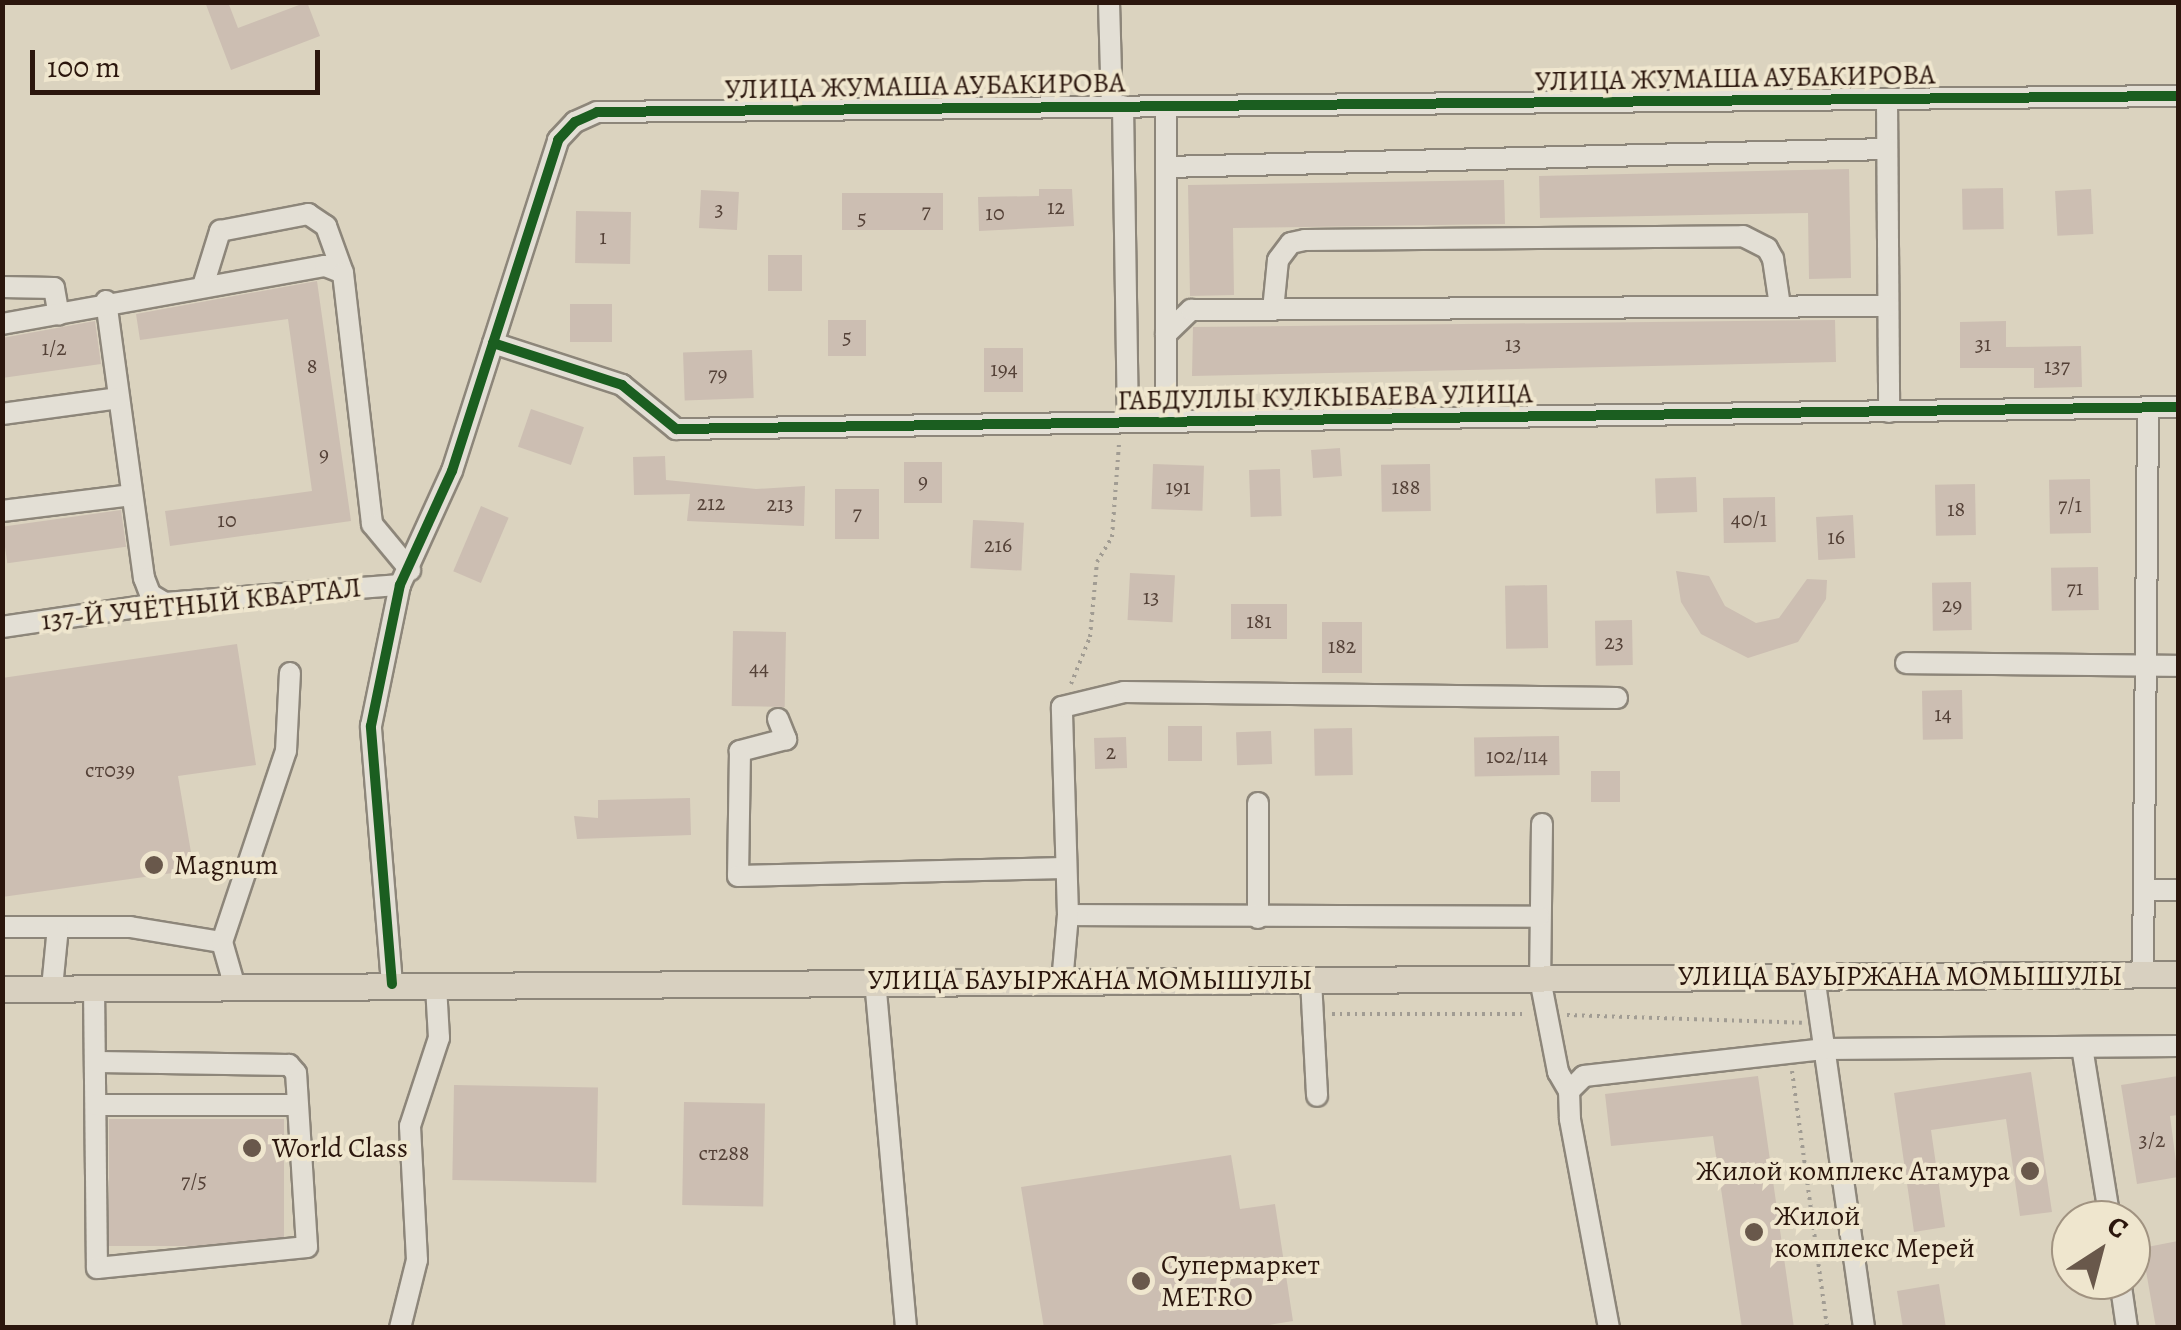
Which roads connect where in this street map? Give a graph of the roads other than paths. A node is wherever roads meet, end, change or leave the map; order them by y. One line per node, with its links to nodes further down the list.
1 (1108, 2): 5 (street)
2 (2178, 96): 3 (street, УЛИЦА ЖУМАША АУБАКИРОВА)
3 (1887, 98): 4 (street, УЛИЦА ЖУМАША АУБАКИРОВА); 6 (street)
4 (1166, 106): 5 (street, УЛИЦА ЖУМАША АУБАКИРОВА); 7 (street)
5 (1117, 107): 18 (street, УЛИЦА ЖУМАША АУБАКИРОВА); 24 (street)
6 (1888, 149): 7 (street); 13 (street)
7 (1166, 167): 17 (street)
8 (344, 274): 9 (street); 9 (street); 28 (street)
9 (203, 286): 11 (street)
10 (2, 287): 15 (street)
11 (106, 301): 15 (street); 19 (street)
12 (1780, 306): 13 (street); 14 (street); 14 (street)
13 (1888, 306): 22 (street)
14 (1273, 310): 17 (street)
15 (59, 316): 16 (street)
16 (2, 324)
17 (1166, 334): 25 (street)
18 (493, 343): 24 (street, ГАБДУЛЛЫ КУЛКЫБАЕВА УЛИЦА); 28 (street, УЛИЦА ЖУМАША АУБАКИРОВА)
19 (119, 398): 23 (street); 26 (street)
20 (2178, 407): 21 (street, ГАБДУЛЛЫ КУЛКЫБАЕВА УЛИЦА)
21 (2148, 410): 22 (street, ГАБДУЛЛЫ КУЛКЫБАЕВА УЛИЦА); 33 (street)
22 (1889, 412): 25 (street, ГАБДУЛЛЫ КУЛКЫБАЕВА УЛИЦА)
23 (2, 414)
24 (1124, 422): 25 (street, ГАБДУЛЛЫ КУЛКЫБАЕВА УЛИЦА)
25 (1166, 422)
26 (132, 495): 27 (street); 29 (street)
27 (2, 511)
28 (405, 577): 29 (street, 137-Й УЧЁТНЫЙ КВАРТАЛ); 55 (street, УЛИЦА ЖУМАША АУБАКИРОВА)
29 (165, 603): 30 (street, 137-Й УЧЁТНЫЙ КВАРТАЛ)
30 (2, 627)
31 (1906, 664): 33 (street)
32 (2178, 666): 33 (street)
33 (2146, 668): 40 (street)
34 (290, 673): 47 (street)
35 (1617, 698): 39 (street)
36 (778, 719): 39 (street)
37 (1258, 803): 43 (street)
38 (1542, 824): 44 (street)
39 (1064, 868): 42 (street)
40 (2144, 890): 41 (street); 48 (street)
41 (2178, 890)
42 (1068, 915): 43 (street); 54 (street)
43 (1258, 918): 44 (street)
44 (1539, 918): 51 (street)
45 (2, 927): 46 (street)
46 (58, 927): 47 (street); 59 (street)
47 (222, 942): 58 (street)
48 (2143, 974): 49 (main road, УЛИЦА БАУЫРЖАНА МОМЫШУЛЫ); 50 (main road, УЛИЦА БАУЫРЖАНА МОМЫШУЛЫ)
49 (2178, 974)
50 (1814, 976): 51 (main road, УЛИЦА БАУЫРЖАНА МОМЫШУЛЫ); 63 (street)
51 (1540, 979): 53 (main road, УЛИЦА БАУЫРЖАНА МОМЫШУЛЫ); 65 (street)
52 (875, 980): 54 (main road, УЛИЦА БАУЫРЖАНА МОМЫШУЛЫ); 57 (main road, УЛИЦА БАУЫРЖАНА МОМЫШУЛЫ); 72 (street)
53 (1311, 980): 54 (main road, УЛИЦА БАУЫРЖАНА МОМЫШУЛЫ); 66 (street)
54 (1062, 983)
55 (392, 984): 57 (main road, УЛИЦА БАУЫРЖАНА МОМЫШУЛЫ); 58 (main road, УЛИЦА БАУЫРЖАНА МОМЫШУЛЫ)
56 (94, 986): 58 (main road, УЛИЦА БАУЫРЖАНА МОМЫШУЛЫ); 59 (main road, УЛИЦА БАУЫРЖАНА МОМЫШУЛЫ); 64 (street)
57 (436, 986): 71 (street)
58 (235, 987)
59 (52, 988): 60 (main road, УЛИЦА БАУЫРЖАНА МОМЫШУЛЫ)
60 (2, 990)
61 (2178, 1046): 62 (street)
62 (2082, 1047): 63 (street); 69 (street)
63 (1824, 1049): 65 (street); 74 (street)
64 (98, 1062): 67 (street); 68 (street)
65 (1569, 1091): 73 (street)
66 (1317, 1096)
67 (297, 1104): 68 (street); 68 (street)
68 (96, 1105)
69 (2107, 1200)
70 (2123, 1300): 75 (street)
71 (400, 1328)
72 (906, 1328)
73 (1610, 1328)
74 (1864, 1328)
75 (2127, 1328)

